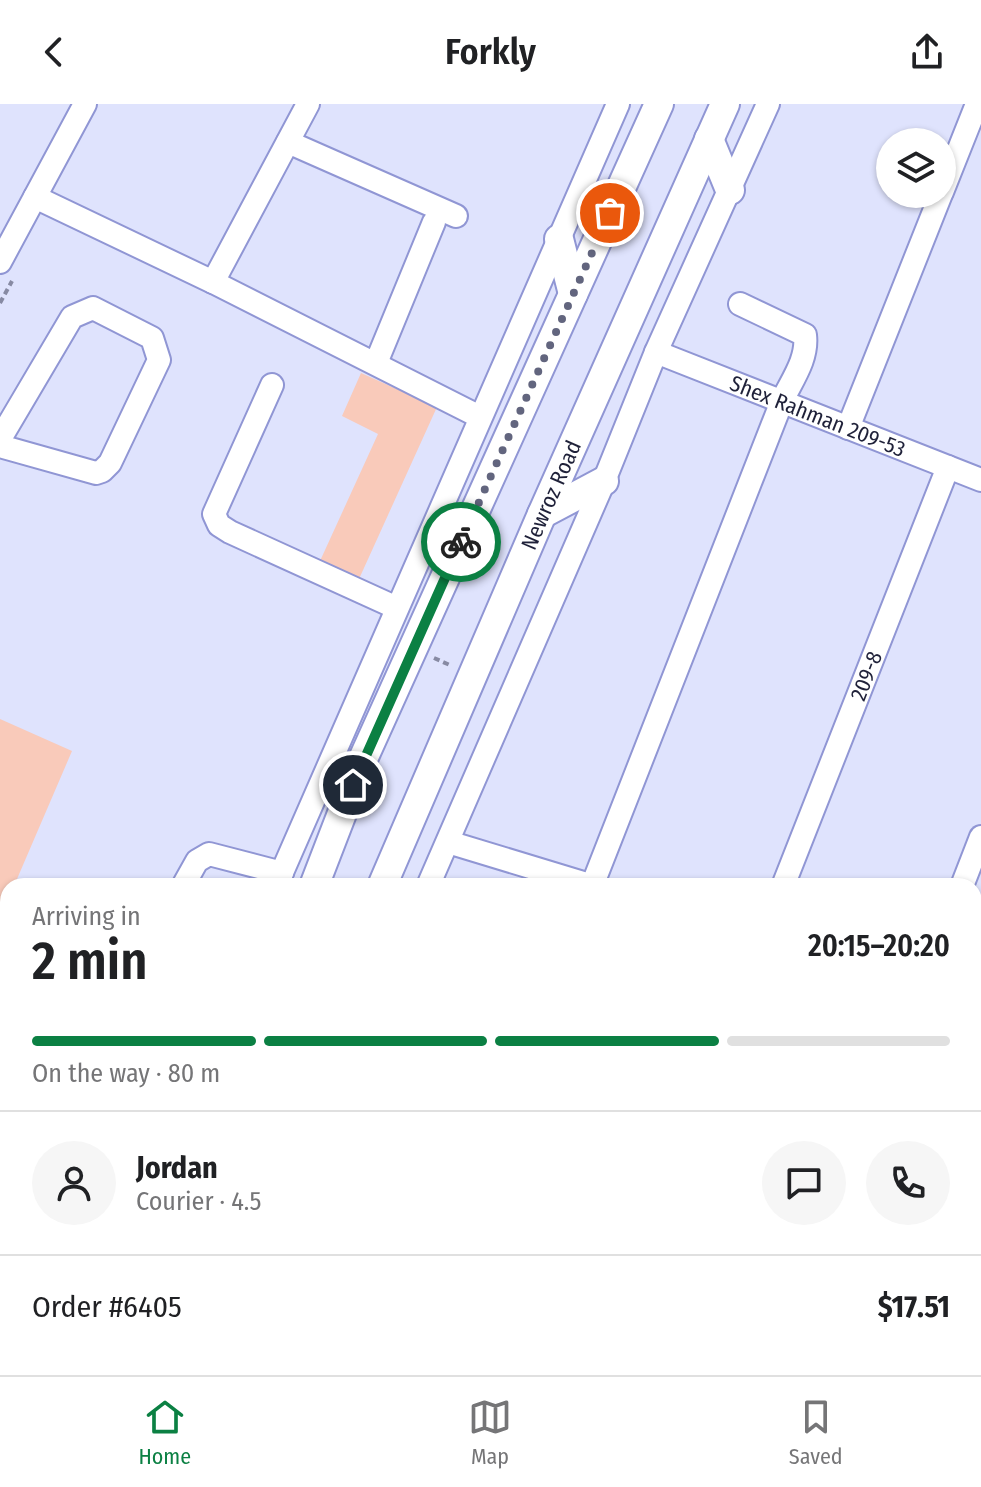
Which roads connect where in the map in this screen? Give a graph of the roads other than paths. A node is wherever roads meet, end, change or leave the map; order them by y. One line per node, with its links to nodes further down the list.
1 (85, 104): 12 (street)
2 (308, 104): 9 (street)
3 (618, 104): 14 (street)
4 (659, 104): 17 (main road)
5 (725, 104): 8 (main road, Newroz Road)
6 (768, 104): 11 (street)
7 (977, 104): 10 (street)
8 (709, 139): 11 (main road); 30 (main road, Newroz Road)
9 (288, 142): 16 (street); 20 (street)
10 (956, 157)
11 (730, 190): 19 (street)
12 (35, 197): 15 (street); 16 (street)
13 (936, 208): 24 (street)
14 (559, 239): 17 (main road); 23 (street)
15 (0, 262)
16 (213, 282): 20 (street)
17 (573, 294): 37 (main road)
18 (740, 304): 22 (street)
19 (656, 352): 22 (street, Shex Rahman 209-53); 29 (street)
20 (376, 363): 23 (street)
21 (272, 385): 31 (street)
22 (782, 401): 24 (street, Shex Rahman 209-53); 41 (street)
23 (480, 417): 31 (street)
24 (848, 428): 27 (street, Shex Rahman 209-53)
25 (0, 439): 26 (street)
26 (0, 446)
27 (948, 467): 28 (street, Shex Rahman 209-53); 42 (street, 209-8)
28 (981, 480)
29 (604, 481): 30 (main road); 32 (street)
30 (542, 514): 38 (main road, Newroz Road)
31 (397, 608): 36 (street)
32 (448, 842): 39 (street); 40 (street)
33 (979, 848): 43 (street)
34 (187, 878): 35 (street)
35 (274, 878)
36 (280, 878)
37 (317, 878)
38 (385, 878)
39 (432, 878)
40 (566, 878)
41 (595, 878)
42 (786, 878)
43 (966, 878)

